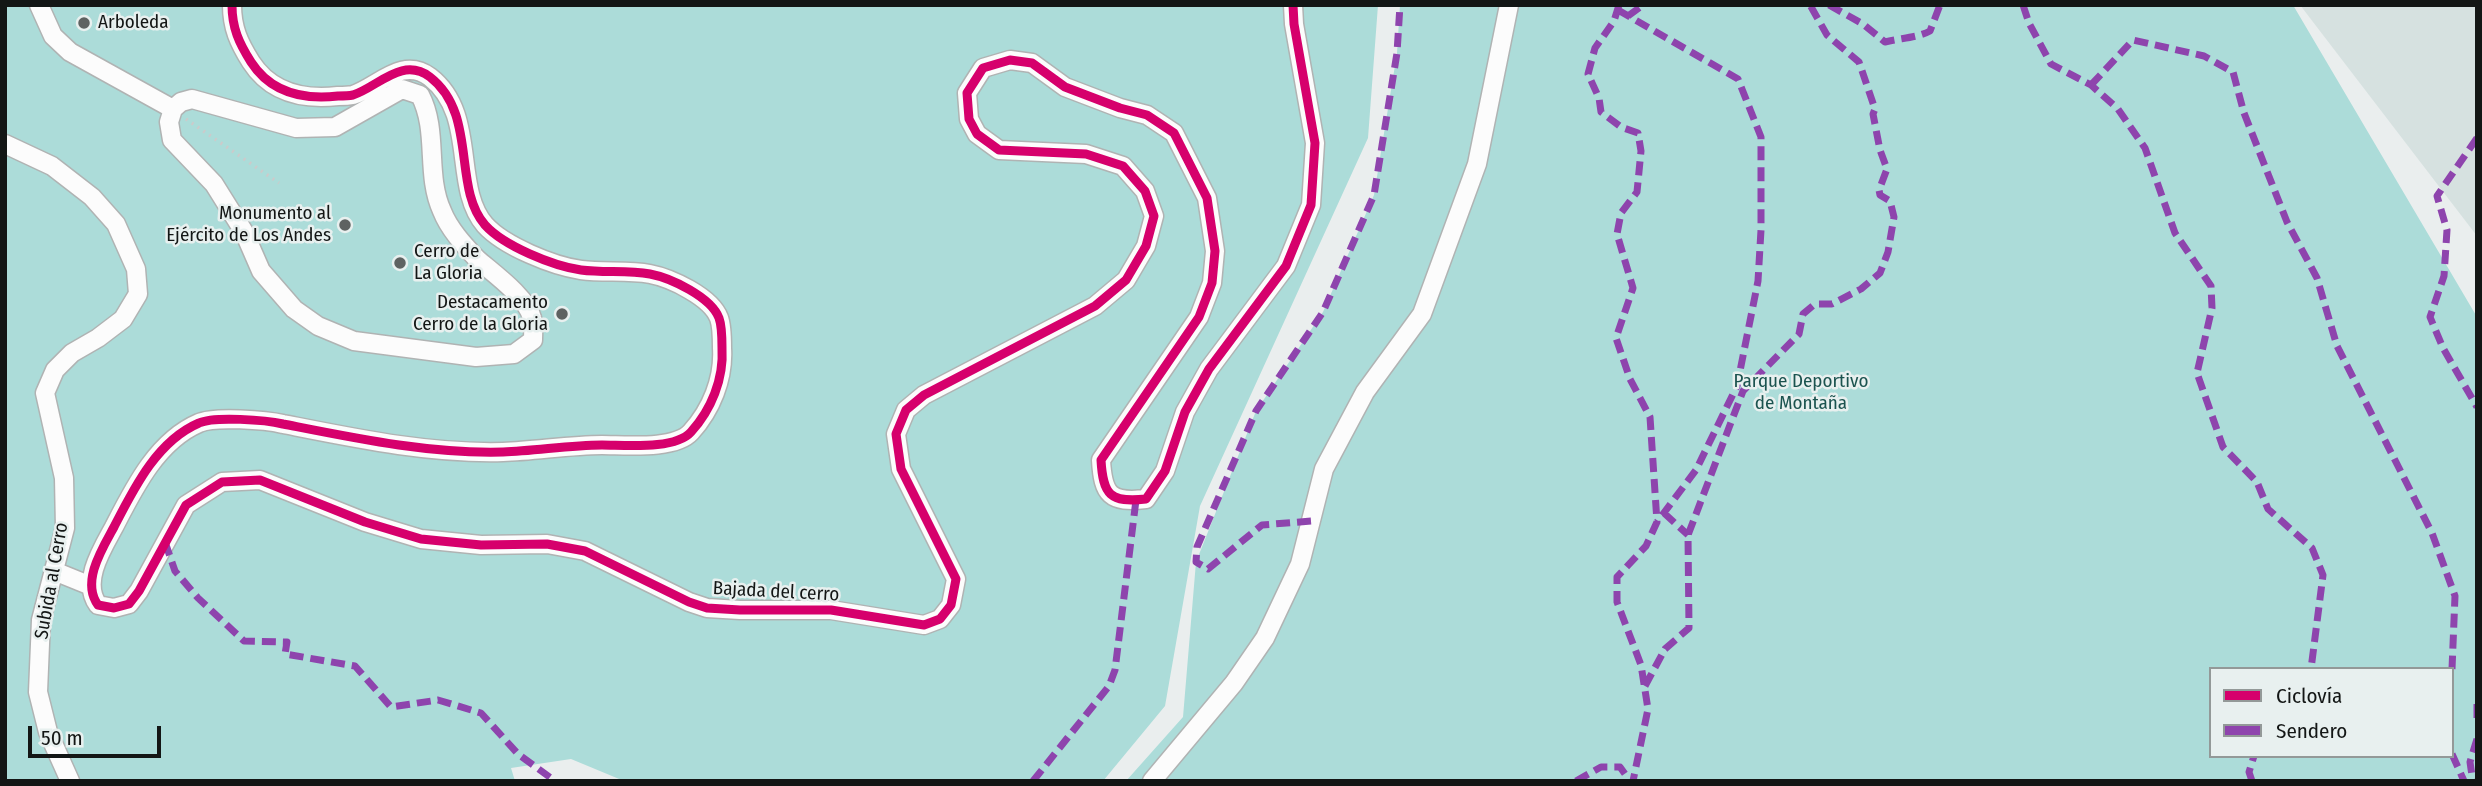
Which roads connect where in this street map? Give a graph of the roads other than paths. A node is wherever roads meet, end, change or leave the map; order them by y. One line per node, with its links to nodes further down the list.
1 (39, 5): 7 (street)
2 (232, 5): 5 (street)
3 (1293, 5): 10 (street, Bajada del cerro)
4 (1509, 5): 12 (street)
5 (429, 76): 6 (street); 10 (street)
6 (420, 95): 7 (street); 7 (street)
7 (173, 109)
8 (5, 144): 9 (street, Subida al Cerro)
9 (54, 571): 10 (street); 11 (street, Subida al Cerro)
10 (91, 586)
11 (70, 781)
12 (1152, 781)

